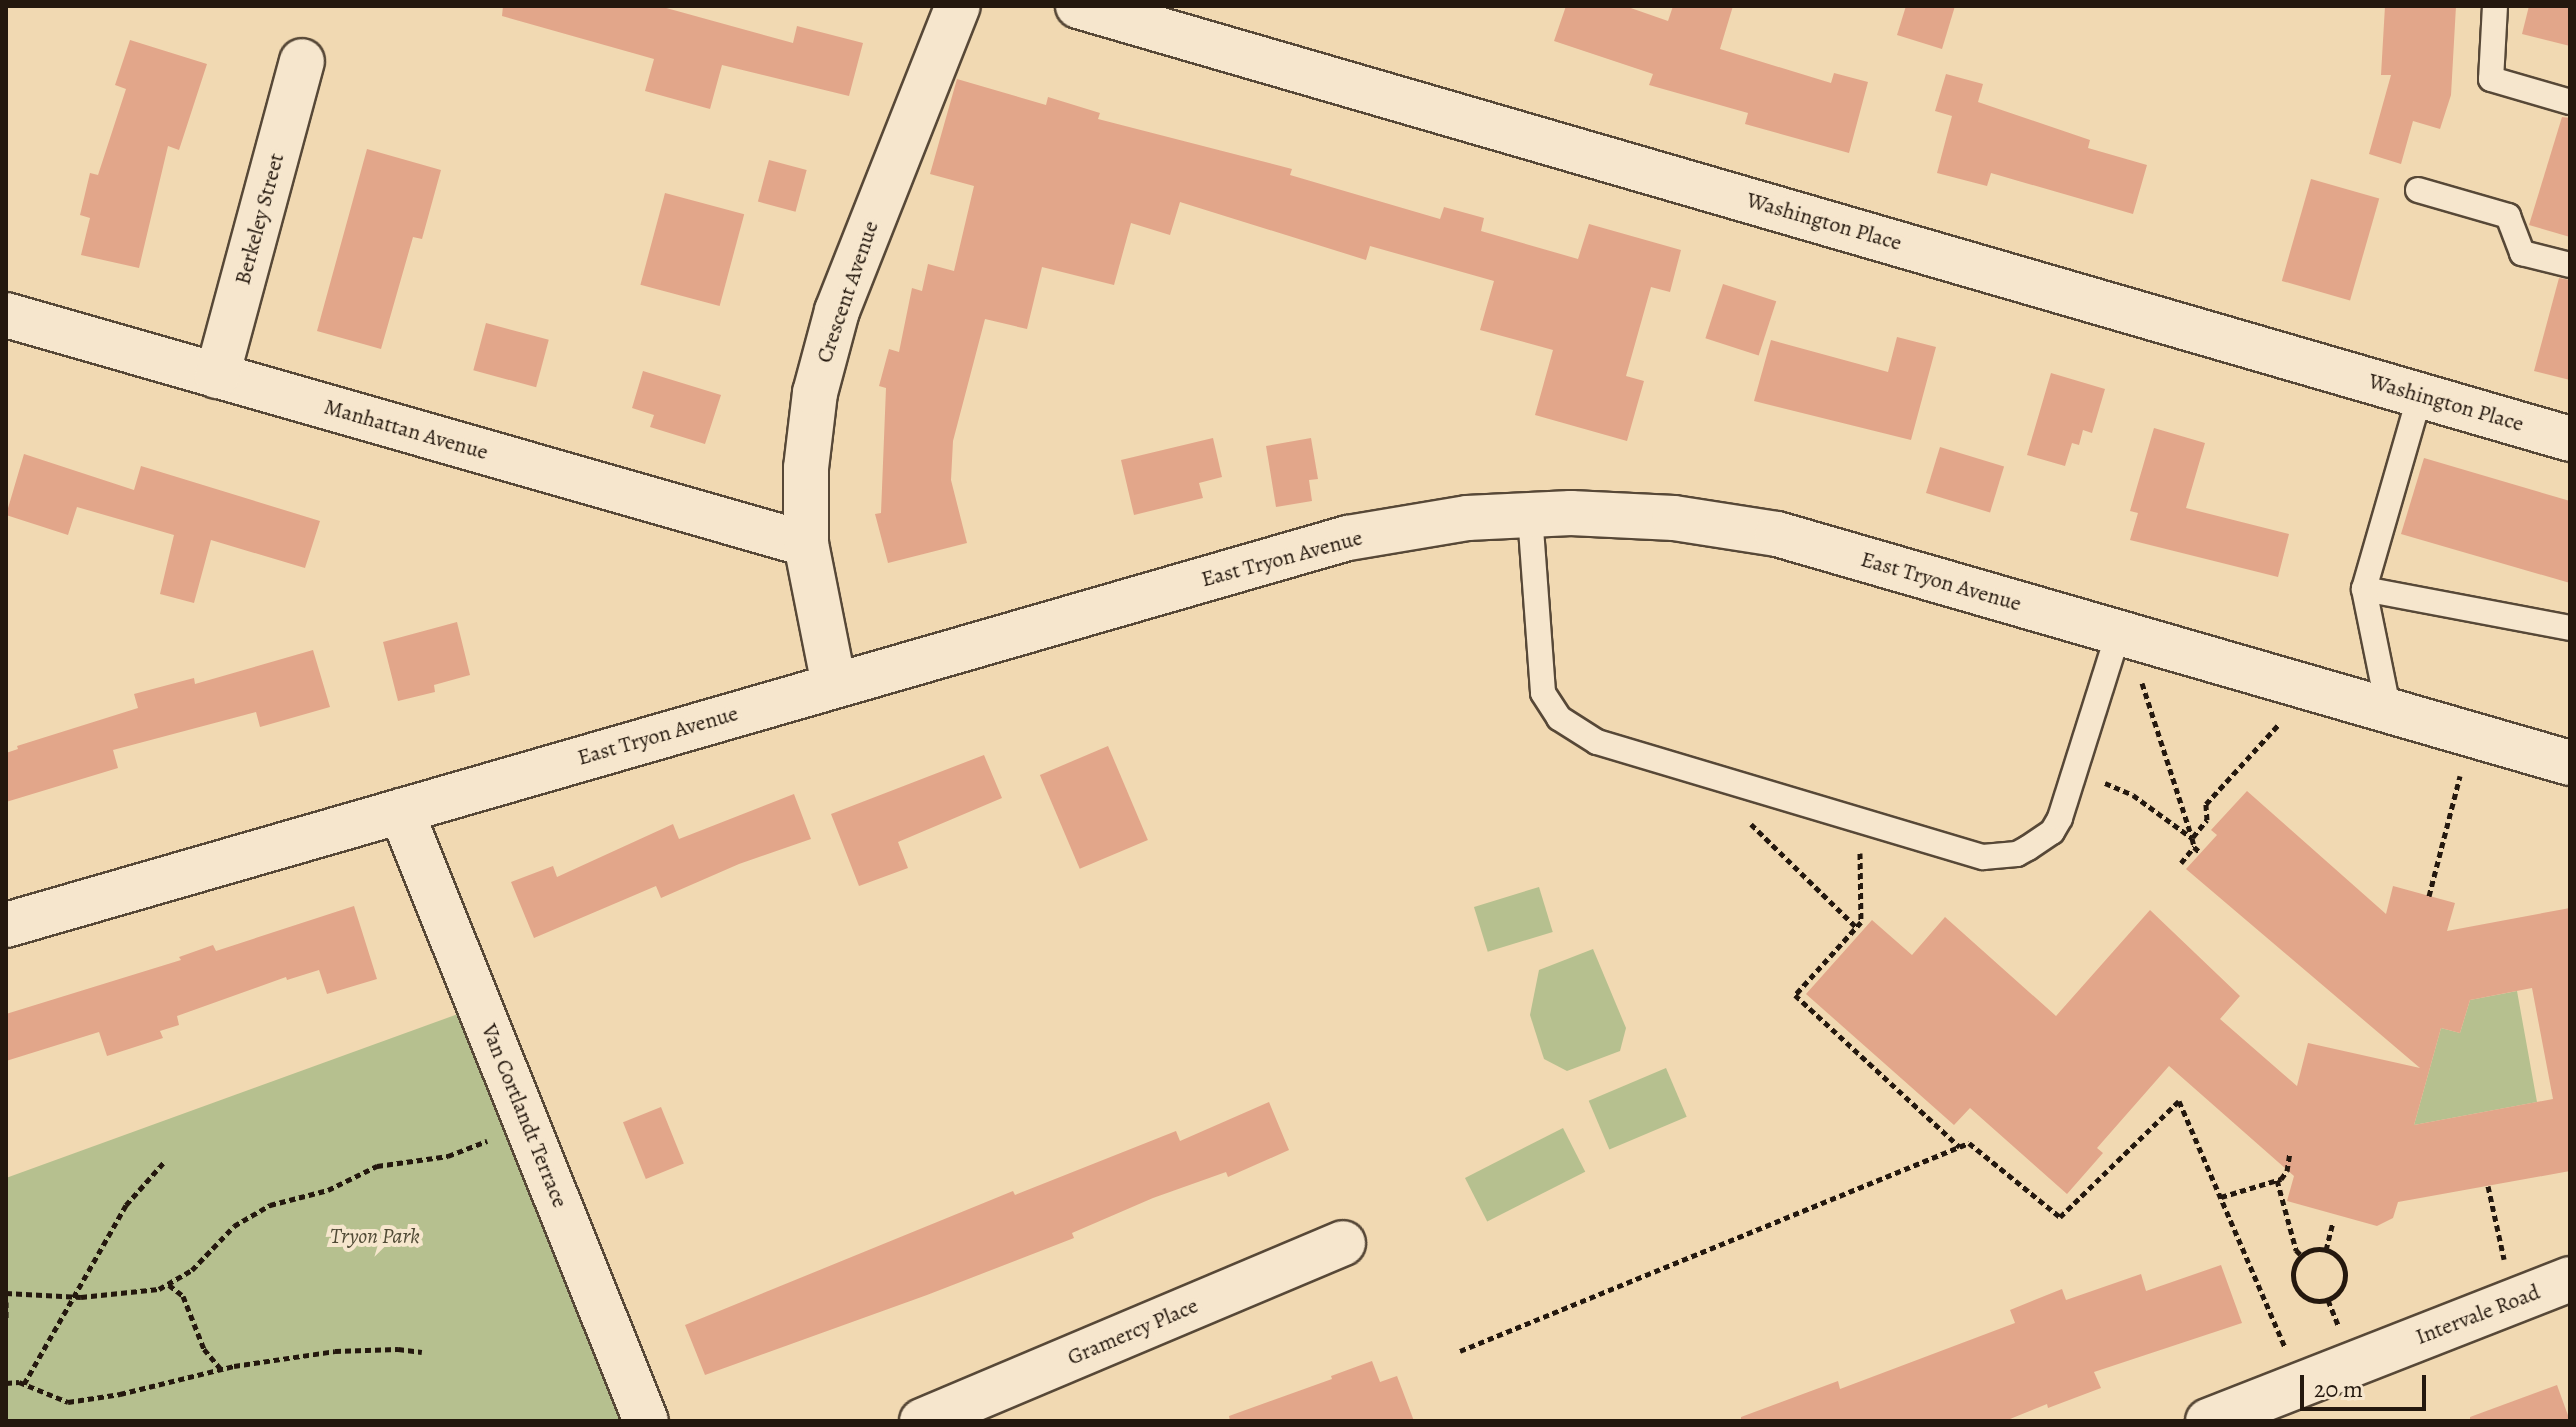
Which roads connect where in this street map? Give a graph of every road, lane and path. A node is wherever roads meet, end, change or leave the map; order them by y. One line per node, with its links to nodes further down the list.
1 (958, 6): 13 (street, Crescent Avenue)
2 (1078, 6): 10 (street, Washington Place)
3 (2495, 6): 5 (lane)
4 (302, 61): 9 (street, Berkeley Street)
5 (2570, 102)
6 (2418, 190): 7 (lane)
7 (2570, 265)
8 (6, 315): 9 (street, Manhattan Avenue)
9 (217, 376): 13 (street, Manhattan Avenue)
10 (2420, 395): 11 (street, Washington Place); 14 (lane)
11 (2570, 439)
12 (1530, 515): 16 (street, East Tryon Avenue); 17 (street, East Tryon Avenue); 25 (lane)
13 (806, 544): 17 (street, Crescent Avenue)
14 (2364, 589): 15 (lane); 19 (lane)
15 (2570, 628)
16 (2122, 635): 18 (street, East Tryon Avenue); 22 (lane); 26 (path)
17 (834, 685): 23 (street, East Tryon Avenue)
18 (2310, 689): 19 (street, East Tryon Avenue); 26 (path)
19 (2389, 712): 20 (street, East Tryon Avenue)
20 (2470, 736): 21 (street, East Tryon Avenue); 30 (path)
21 (2570, 763)
22 (2075, 770): 25 (lane); 26 (path)
23 (401, 811): 31 (street, East Tryon Avenue); 33 (street, Van Cortlandt Terrace)
24 (1742, 816): 32 (path)
25 (1860, 820): 32 (path)
26 (2192, 838): 27 (path)
27 (2194, 847): 28 (path); 29 (path)
28 (2201, 853)
29 (2181, 863)
30 (2429, 896)
31 (6, 925)
32 (1856, 927): 34 (path)
33 (528, 1125): 45 (path); 57 (street, Van Cortlandt Terrace)
34 (1960, 1147): 39 (path); 51 (path)
35 (2290, 1152): 37 (path)
36 (164, 1162): 47 (path)
37 (2277, 1180): 39 (path); 43 (path)
38 (2488, 1186): 48 (path)
39 (2221, 1197): 56 (path)
40 (2333, 1222): 42 (path)
41 (1343, 1243): 58 (street, Gramercy Place)
42 (2326, 1250): 43 (path); 43 (path)
43 (2302, 1256)
44 (2570, 1279): 48 (street, Intervale Road)
45 (169, 1285): 47 (path); 53 (path)
46 (6, 1293): 47 (path)
47 (72, 1297): 55 (path)
48 (2514, 1301): 56 (street, Intervale Road)
49 (6, 1302): 50 (path)
50 (6, 1318)
51 (1460, 1351)
52 (422, 1352): 53 (path)
53 (220, 1369): 55 (path)
54 (6, 1383): 55 (path)
55 (24, 1384)
56 (2301, 1384): 59 (street, Intervale Road)
57 (646, 1421)
58 (922, 1421)
59 (2208, 1421)

